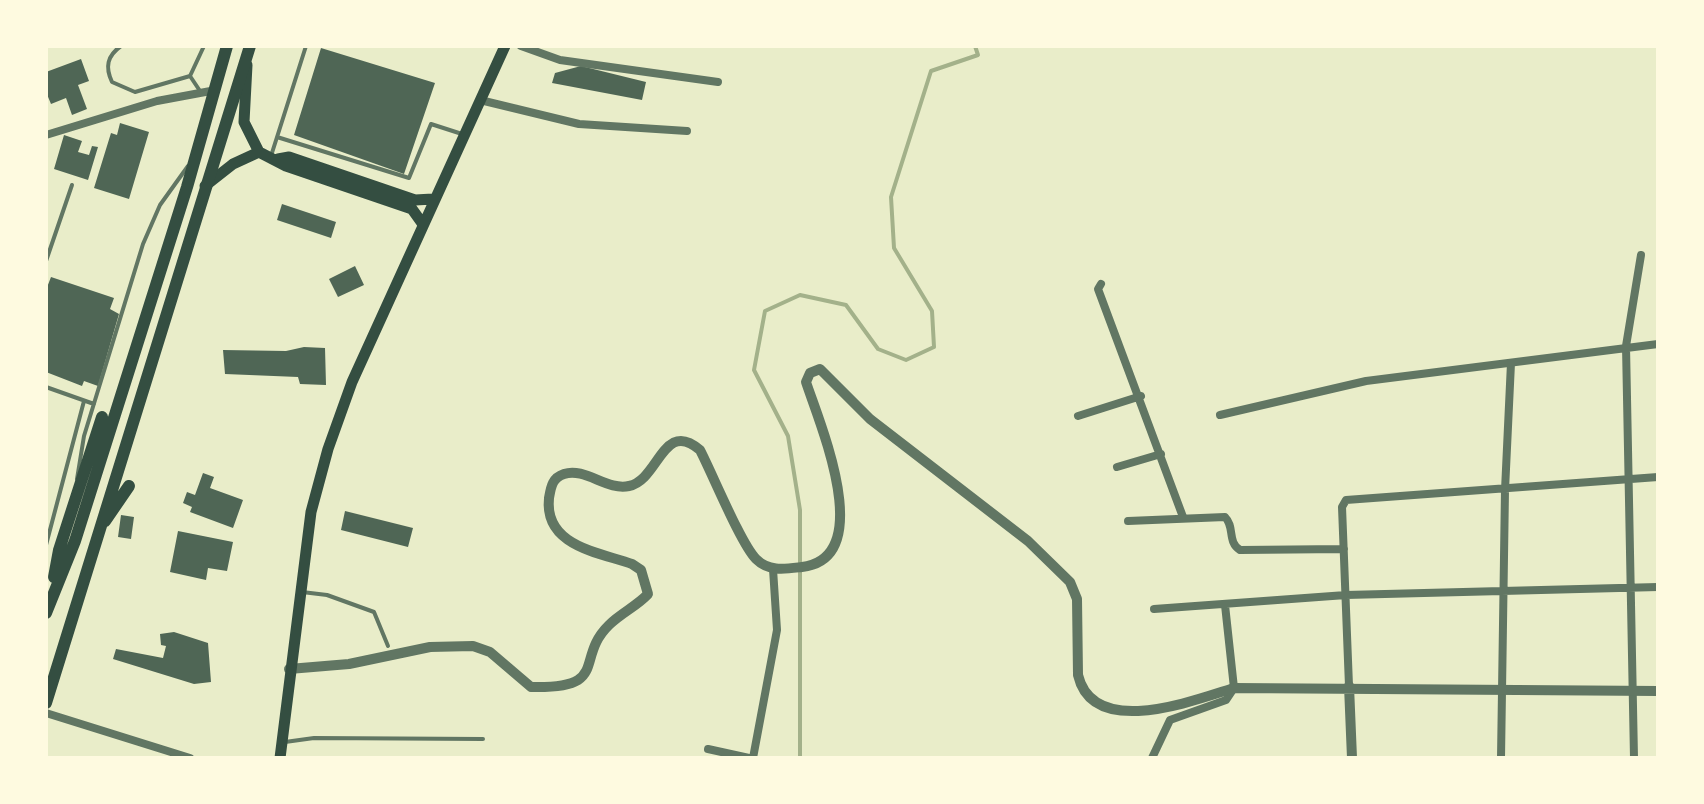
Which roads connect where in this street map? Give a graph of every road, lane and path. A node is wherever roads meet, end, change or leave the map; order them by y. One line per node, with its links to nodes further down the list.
1 (121, 46): 10 (lane)
2 (152, 46): 3 (lane)
3 (181, 46)
4 (204, 46): 10 (lane)
5 (227, 46): 12 (highway)
6 (306, 46): 18 (lane)
7 (505, 46): 14 (main road)
8 (521, 46): 11 (street)
9 (249, 50): 20 (main road); 22 (highway)
10 (190, 76): 13 (lane)
11 (718, 82)
12 (216, 90): 13 (street); 19 (highway)
13 (201, 92): 17 (street)
14 (480, 100): 15 (street); 16 (main road)
15 (687, 131)
16 (462, 134): 18 (lane); 23 (main road)
17 (46, 135)
18 (277, 137): 20 (lane)
19 (197, 154): 34 (lane); 57 (highway)
20 (269, 156): 22 (main road); 23 (main road); 24 (main road)
21 (72, 185): 26 (lane)
22 (205, 186): 47 (highway)
23 (433, 199): 24 (main road)
24 (422, 223): 54 (main road)
25 (1641, 255): 29 (street)
26 (46, 261)
27 (1101, 284): 32 (street)
28 (1658, 344): 29 (street)
29 (1626, 346): 30 (street); 41 (street)
30 (1511, 363): 35 (street); 43 (street)
31 (46, 387): 33 (lane)
32 (1141, 396): 36 (street); 38 (street)
33 (84, 401): 34 (lane); 48 (lane)
34 (94, 404): 44 (lane)
35 (1220, 415)
36 (1078, 416)
37 (102, 417): 44 (highway)
38 (1161, 454): 39 (street); 45 (street)
39 (1117, 467)
40 (1658, 477): 41 (street)
41 (1629, 479): 43 (street); 52 (street)
42 (129, 486): 47 (highway)
43 (1505, 490): 49 (street); 53 (street)
44 (77, 493): 57 (highway)
45 (1183, 517): 46 (street); 49 (street)
46 (1128, 521)
47 (97, 534): 66 (highway)
48 (46, 545)
49 (1344, 549): 55 (street)
50 (773, 569): 60 (street); 62 (street); 73 (street)
51 (1658, 587): 52 (street)
52 (1631, 588): 53 (street); 64 (street)
53 (1503, 591): 55 (street); 63 (street)
54 (299, 592): 59 (lane); 60 (main road)
55 (1346, 595): 56 (street); 61 (street)
56 (1225, 605): 58 (street); 62 (street)
57 (48, 608)
58 (1154, 609)
59 (388, 646)
60 (289, 669): 69 (main road)
61 (1349, 686): 62 (street); 63 (street); 75 (street)
62 (1234, 688): 74 (street)
63 (1502, 689): 64 (street); 76 (street)
64 (1633, 689): 65 (street); 77 (street)
65 (1658, 691)
66 (46, 703)
67 (46, 713): 71 (street)
68 (483, 739): 69 (lane)
69 (282, 743): 72 (main road)
70 (708, 749): 73 (street)
71 (190, 758)
72 (280, 758)
73 (751, 758)
74 (1152, 758)
75 (1352, 758)
76 (1501, 758)
77 (1634, 758)

